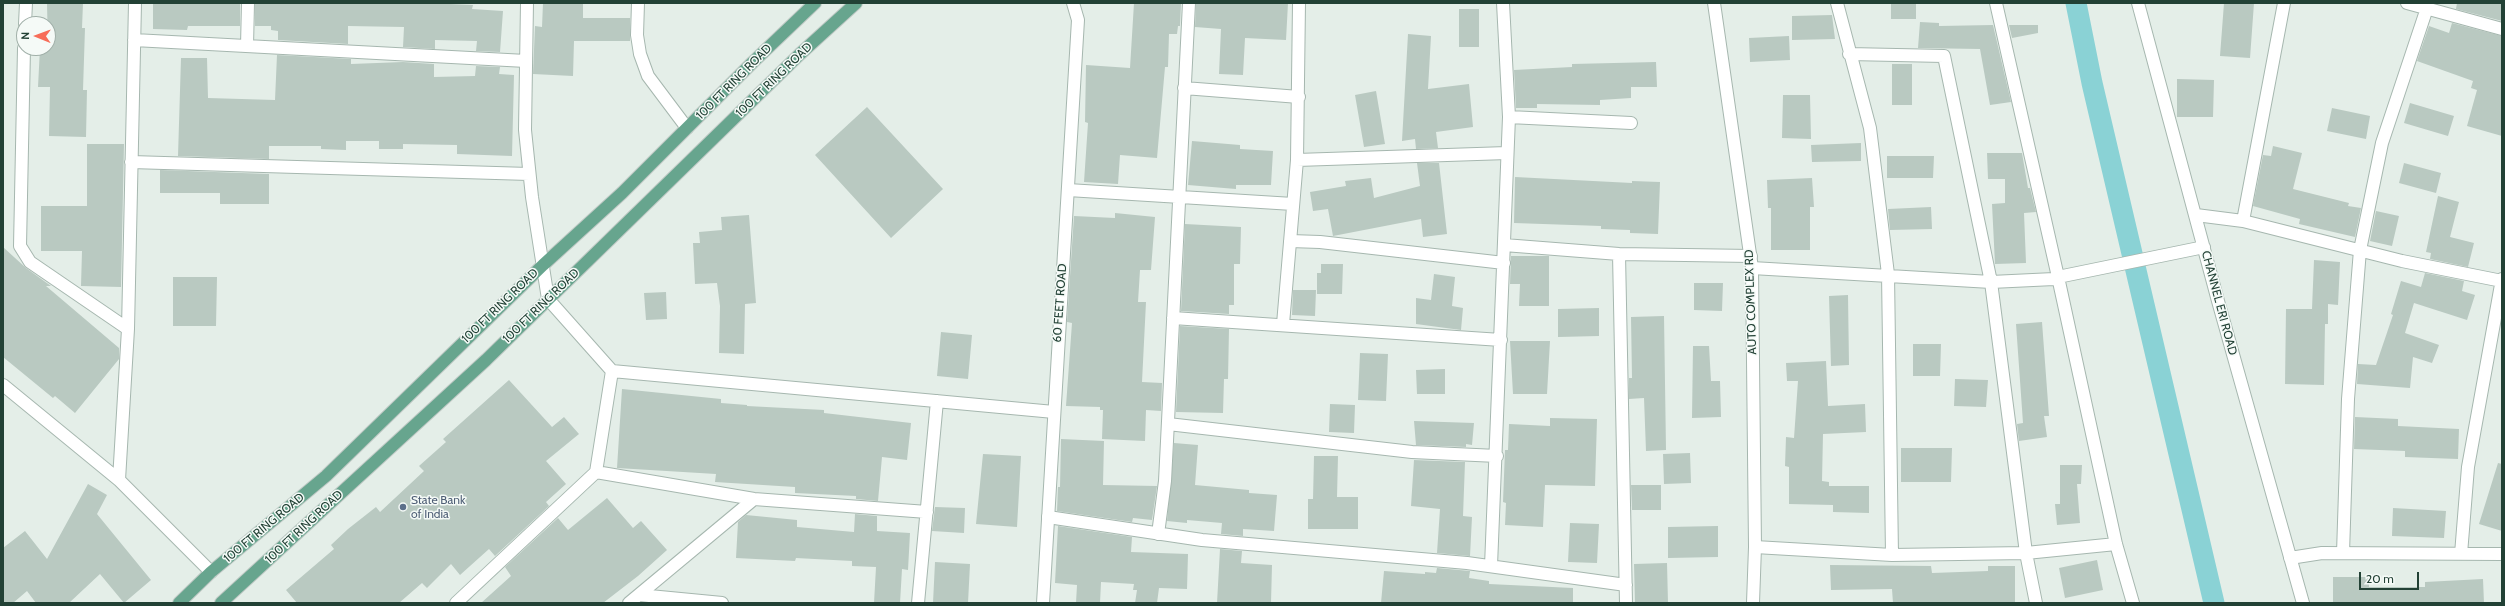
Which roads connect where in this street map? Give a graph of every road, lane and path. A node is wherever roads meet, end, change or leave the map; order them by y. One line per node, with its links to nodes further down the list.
1 (26, 3): 19 (street)
2 (135, 3): 21 (street)
3 (248, 3): 22 (street)
4 (527, 3): 25 (street)
5 (638, 3): 30 (street)
6 (816, 3): 30 (main road, 100 FT RING ROAD)
7 (856, 3): 52 (main road, 100 FT RING ROAD)
8 (1073, 3): 35 (street, 60 FEET ROAD)
9 (1189, 3): 26 (street)
10 (1299, 3): 27 (street)
11 (1503, 3): 28 (street)
12 (1714, 3): 45 (street, AUTO COMPLEX RD)
13 (1837, 3): 23 (street)
14 (1996, 3): 49 (street)
15 (2138, 3): 38 (street, CHANNEL ERI ROAD)
16 (2284, 3): 39 (street)
17 (2406, 3): 18 (street)
18 (2427, 8): 20 (street); 43 (street)
19 (25, 16)
20 (2502, 29)
21 (134, 40): 22 (street); 33 (street)
22 (247, 46): 25 (street)
23 (1849, 54): 48 (street); 51 (street)
24 (24, 56): 55 (street)
25 (526, 61): 34 (street)
26 (1184, 88): 27 (street); 36 (street)
27 (1299, 97): 32 (street)
28 (1509, 117): 29 (street); 31 (street)
29 (1631, 123)
30 (686, 128): 47 (main road, 100 FT RING ROAD)
31 (1507, 153): 32 (street); 41 (street)
32 (1297, 160): 37 (street)
33 (131, 162): 34 (street); 55 (street)
34 (529, 174): 47 (street)
35 (1068, 190): 36 (street); 60 (street, 60 FEET ROAD)
36 (1180, 198): 37 (street); 53 (street)
37 (1293, 204): 40 (street)
38 (2196, 215): 39 (street); 42 (street, CHANNEL ERI ROAD)
39 (2243, 221): 43 (street)
40 (1290, 241): 46 (street); 54 (street)
41 (1504, 245): 44 (street); 46 (street)
42 (2204, 247): 49 (street); 76 (street, CHANNEL ERI ROAD)
43 (2360, 250): 50 (street); 72 (street)
44 (1619, 254): 45 (street); 79 (street)
45 (1752, 262): 48 (street); 70 (street, AUTO COMPLEX RD)
46 (1504, 263): 56 (street)
47 (543, 265): 52 (street); 78 (main road, 100 FT RING ROAD)
48 (1888, 274): 51 (street); 75 (street)
49 (2058, 277): 51 (street); 69 (street)
50 (2502, 280): 73 (street)
51 (1991, 282): 71 (street)
52 (548, 300): 57 (street); 82 (main road, 100 FT RING ROAD)
53 (1173, 318): 54 (street); 61 (street)
54 (1283, 324): 56 (street)
55 (128, 329): 64 (street)
56 (1502, 340): 62 (street)
57 (612, 370): 59 (street); 63 (street)
58 (3, 385): 64 (street)
59 (937, 401): 60 (street); 66 (street)
60 (1054, 412): 67 (street, 60 FEET ROAD)
61 (1168, 424): 62 (street); 68 (street)
62 (1497, 456): 77 (street)
63 (596, 472): 65 (street); 83 (street)
64 (119, 480): 78 (street)
65 (754, 499): 66 (street); 80 (street)
66 (927, 512): 86 (street)
67 (1048, 517): 68 (street); 87 (street, 60 FEET ROAD)
68 (1158, 534): 77 (street)
69 (2116, 544): 71 (street); 91 (street)
70 (1755, 547): 75 (street); 89 (street, AUTO COMPLEX RD)
71 (2026, 553): 75 (street); 90 (street)
72 (2343, 553): 73 (street); 76 (street)
73 (2460, 554): 74 (street)
74 (2502, 554)
75 (1892, 555)
76 (2290, 558): 92 (street, CHANNEL ERI ROAD)
77 (1491, 566): 79 (street)
78 (211, 572): 81 (main road, 100 FT RING ROAD)
79 (1626, 585): 88 (street)
80 (639, 595): 84 (street); 85 (street)
81 (179, 603)
82 (221, 603)
83 (456, 603)
84 (629, 603)
85 (722, 603)
86 (918, 603)
87 (1043, 603)
88 (1626, 603)
89 (1753, 603)
90 (2036, 603)
91 (2133, 603)
92 (2303, 603)

